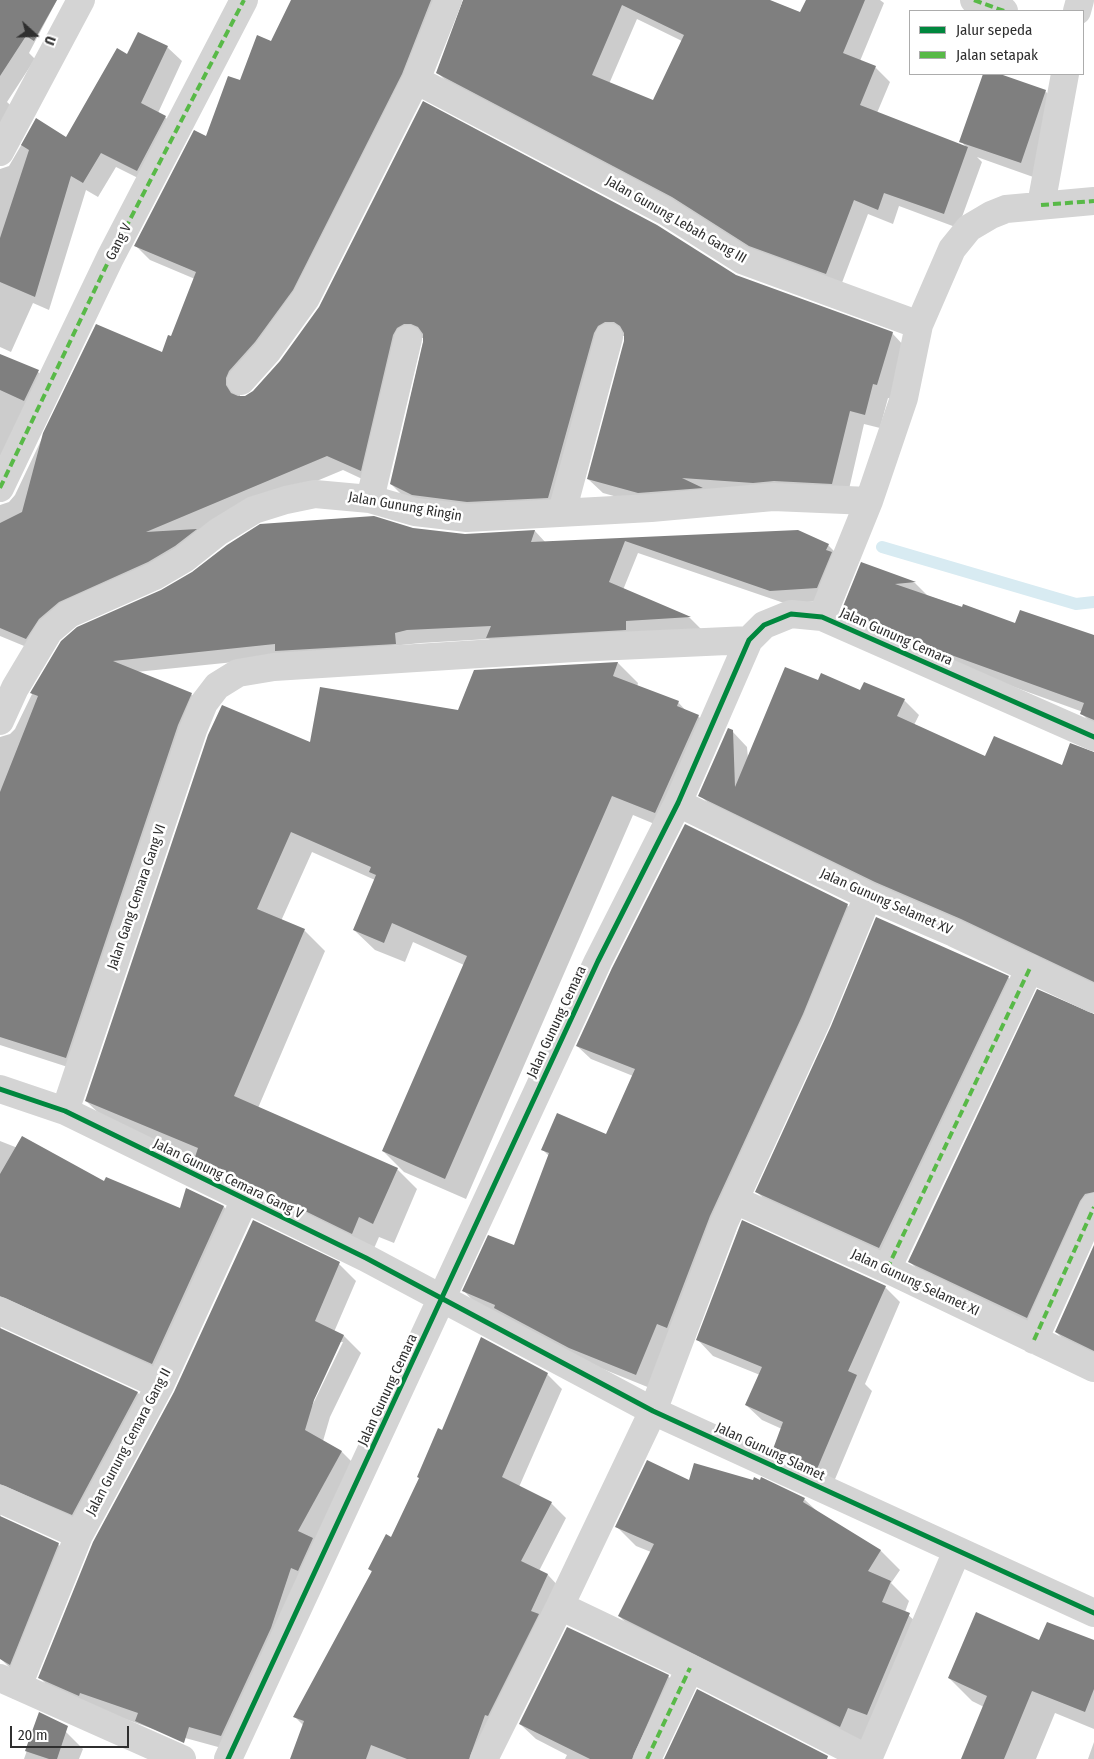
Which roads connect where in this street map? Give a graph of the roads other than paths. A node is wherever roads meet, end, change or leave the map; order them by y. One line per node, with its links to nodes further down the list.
1 (81, 0): 8 (street)
2 (244, 0): 15 (street, Gang V)
3 (448, 0): 7 (street)
4 (974, 0): 5 (street)
5 (1001, 10)
6 (1065, 75): 10 (street)
7 (416, 80): 11 (street, Jalan Gunung Lebah Gang III); 14 (street)
8 (0, 152)
9 (1094, 201): 10 (street)
10 (1041, 205): 11 (street)
11 (919, 325): 17 (street)
12 (609, 338): 18 (street)
13 (408, 339): 16 (street)
14 (241, 382)
15 (0, 488)
16 (370, 499): 18 (street, Jalan Gunung Ringin); 21 (street, Jalan Gunung Ringin)
17 (866, 508): 18 (street, Jalan Gunung Ringin); 19 (street)
18 (562, 512)
19 (822, 617): 20 (street, Jalan Gunung Cemara); 22 (street, Jalan Gunung Cemara)
20 (749, 640): 23 (street, Jalan Gunung Cemara); 28 (street, Jalan Gang Cemara Gang VI)
21 (0, 721)
22 (1094, 737)
23 (678, 803): 24 (street, Jalan Gunung Selamet XV); 33 (street, Jalan Gunung Cemara)
24 (868, 896): 25 (street, Jalan Gunung Selamet XV); 30 (street)
25 (1030, 968): 26 (street, Jalan Gunung Selamet XV); 32 (street)
26 (1094, 999)
27 (0, 1089): 28 (street, Jalan Gunung Cemara Gang V)
28 (65, 1111): 29 (street, Jalan Gunung Cemara Gang V)
29 (244, 1199): 33 (street, Jalan Gunung Cemara Gang V); 37 (street, Jalan Gunung Cemara Gang II)
30 (735, 1200): 32 (street, Jalan Gunung Selamet XI); 38 (street)
31 (1094, 1207): 35 (street)
32 (887, 1269): 35 (street, Jalan Gunung Selamet XI)
33 (441, 1300): 38 (street, Jalan Gunung Slamet); 47 (street, Jalan Gunung Cemara)
34 (0, 1311): 37 (street)
35 (1034, 1340): 36 (street, Jalan Gunung Selamet XI)
36 (1094, 1368)
37 (160, 1386): 40 (street, Jalan Gunung Cemara Gang II)
38 (653, 1411): 41 (street, Jalan Gunung Slamet); 42 (street)
39 (0, 1498): 40 (street)
40 (79, 1535): 45 (street, Jalan Gunung Cemara Gang II)
41 (957, 1552): 43 (street, Jalan Gunung Slamet); 44 (street)
42 (560, 1606): 44 (street); 48 (street)
43 (1094, 1613)
44 (690, 1668): 49 (street)
45 (9, 1682): 46 (street)
46 (182, 1759)
47 (228, 1759)
48 (484, 1759)
49 (647, 1759)

